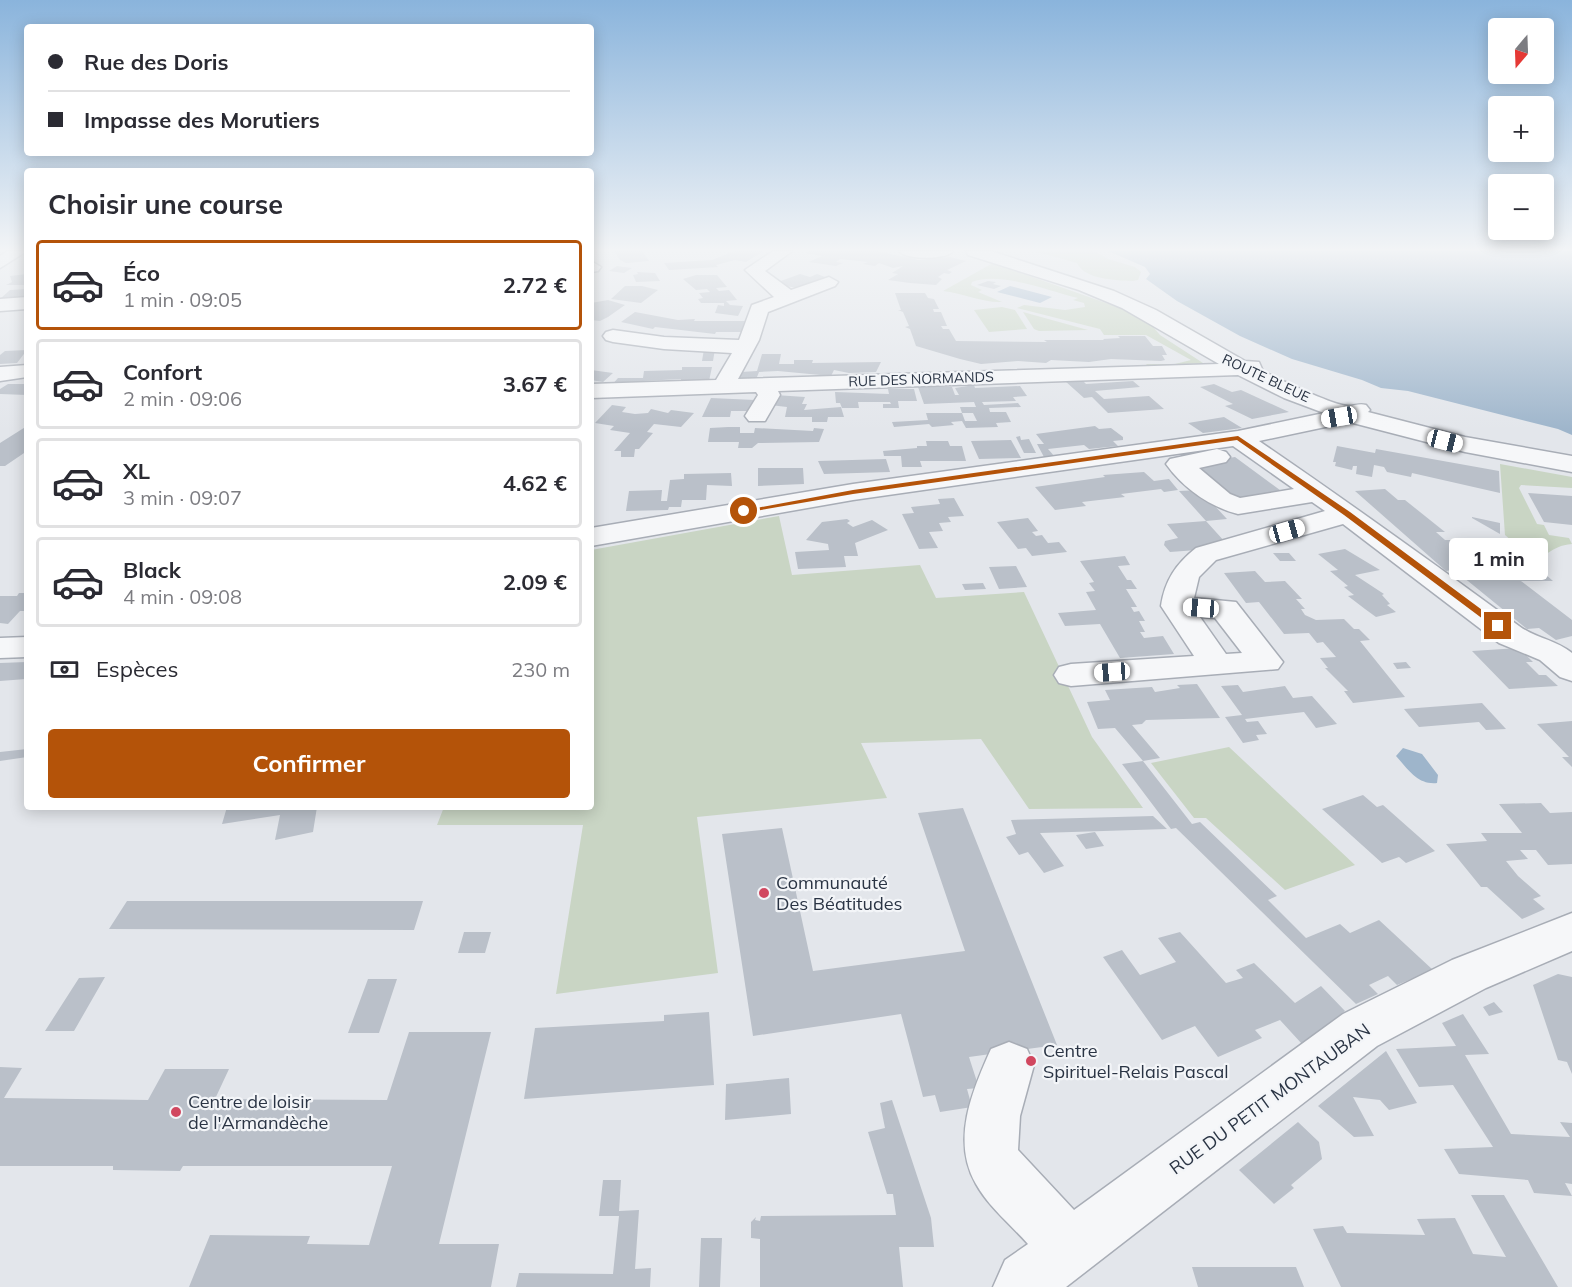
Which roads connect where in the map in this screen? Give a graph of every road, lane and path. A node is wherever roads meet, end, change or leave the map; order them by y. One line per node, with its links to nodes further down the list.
1 (758, 311): 5 (street)
2 (1143, 311): 6 (street, ROUTE BLEUE)
3 (1153, 311): 6 (street, ROUTE BLEUE)
4 (613, 336): 5 (street)
5 (745, 347): 10 (street)
6 (1245, 368): 9 (street, RUE DES NORMANDS); 12 (street, ROUTE BLEUE)
7 (24, 371): 8 (street)
8 (0, 374)
9 (764, 385): 10 (street, RUE DES NORMANDS); 13 (street)
10 (723, 387): 11 (street, RUE DES NORMANDS)
11 (594, 392)
12 (1355, 412): 14 (street); 15 (street, ROUTE BLEUE); 16 (street, ROUTE BLEUE)
13 (757, 416)
14 (1248, 445): 17 (street); 17 (street); 19 (street)
15 (1572, 457)
16 (1572, 464)
17 (1317, 493): 18 (street)
18 (1347, 513): 20 (street); 24 (street)
19 (594, 536)
20 (1177, 606): 23 (street); 23 (street)
21 (24, 647): 22 (street)
22 (0, 648)
23 (1217, 665): 25 (street)
24 (1572, 670)
25 (1071, 675)
26 (1572, 931): 28 (street, RUE DU PETIT MONTAUBAN)
27 (1009, 1065): 28 (street)
28 (1070, 1248): 29 (street, RUE DU PETIT MONTAUBAN)
29 (1023, 1287)

